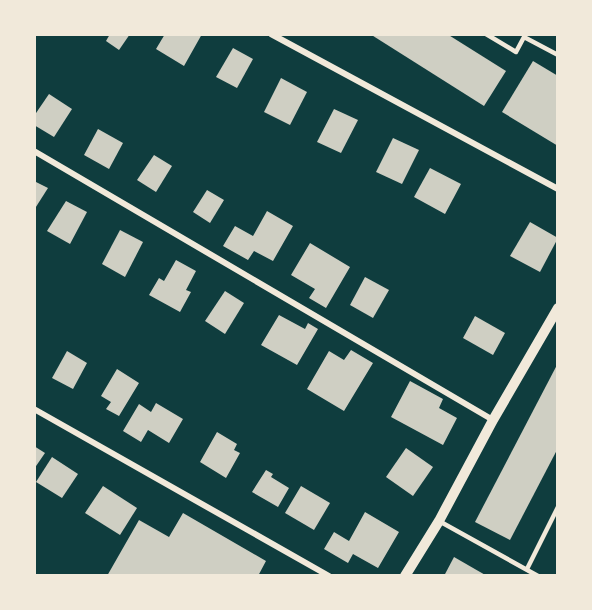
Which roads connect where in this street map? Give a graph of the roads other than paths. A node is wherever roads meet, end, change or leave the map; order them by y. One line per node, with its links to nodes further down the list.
1 (271, 34): 5 (street)
2 (486, 34): 3 (lane)
3 (558, 55)
4 (34, 150): 8 (street)
5 (558, 189)
6 (557, 309): 8 (street)
7 (34, 409): 12 (street)
8 (493, 420): 10 (street)
9 (558, 507): 11 (lane)
10 (439, 521): 11 (lane); 13 (street)
11 (527, 569): 14 (lane)
12 (329, 576)
13 (405, 576)
14 (538, 576)

